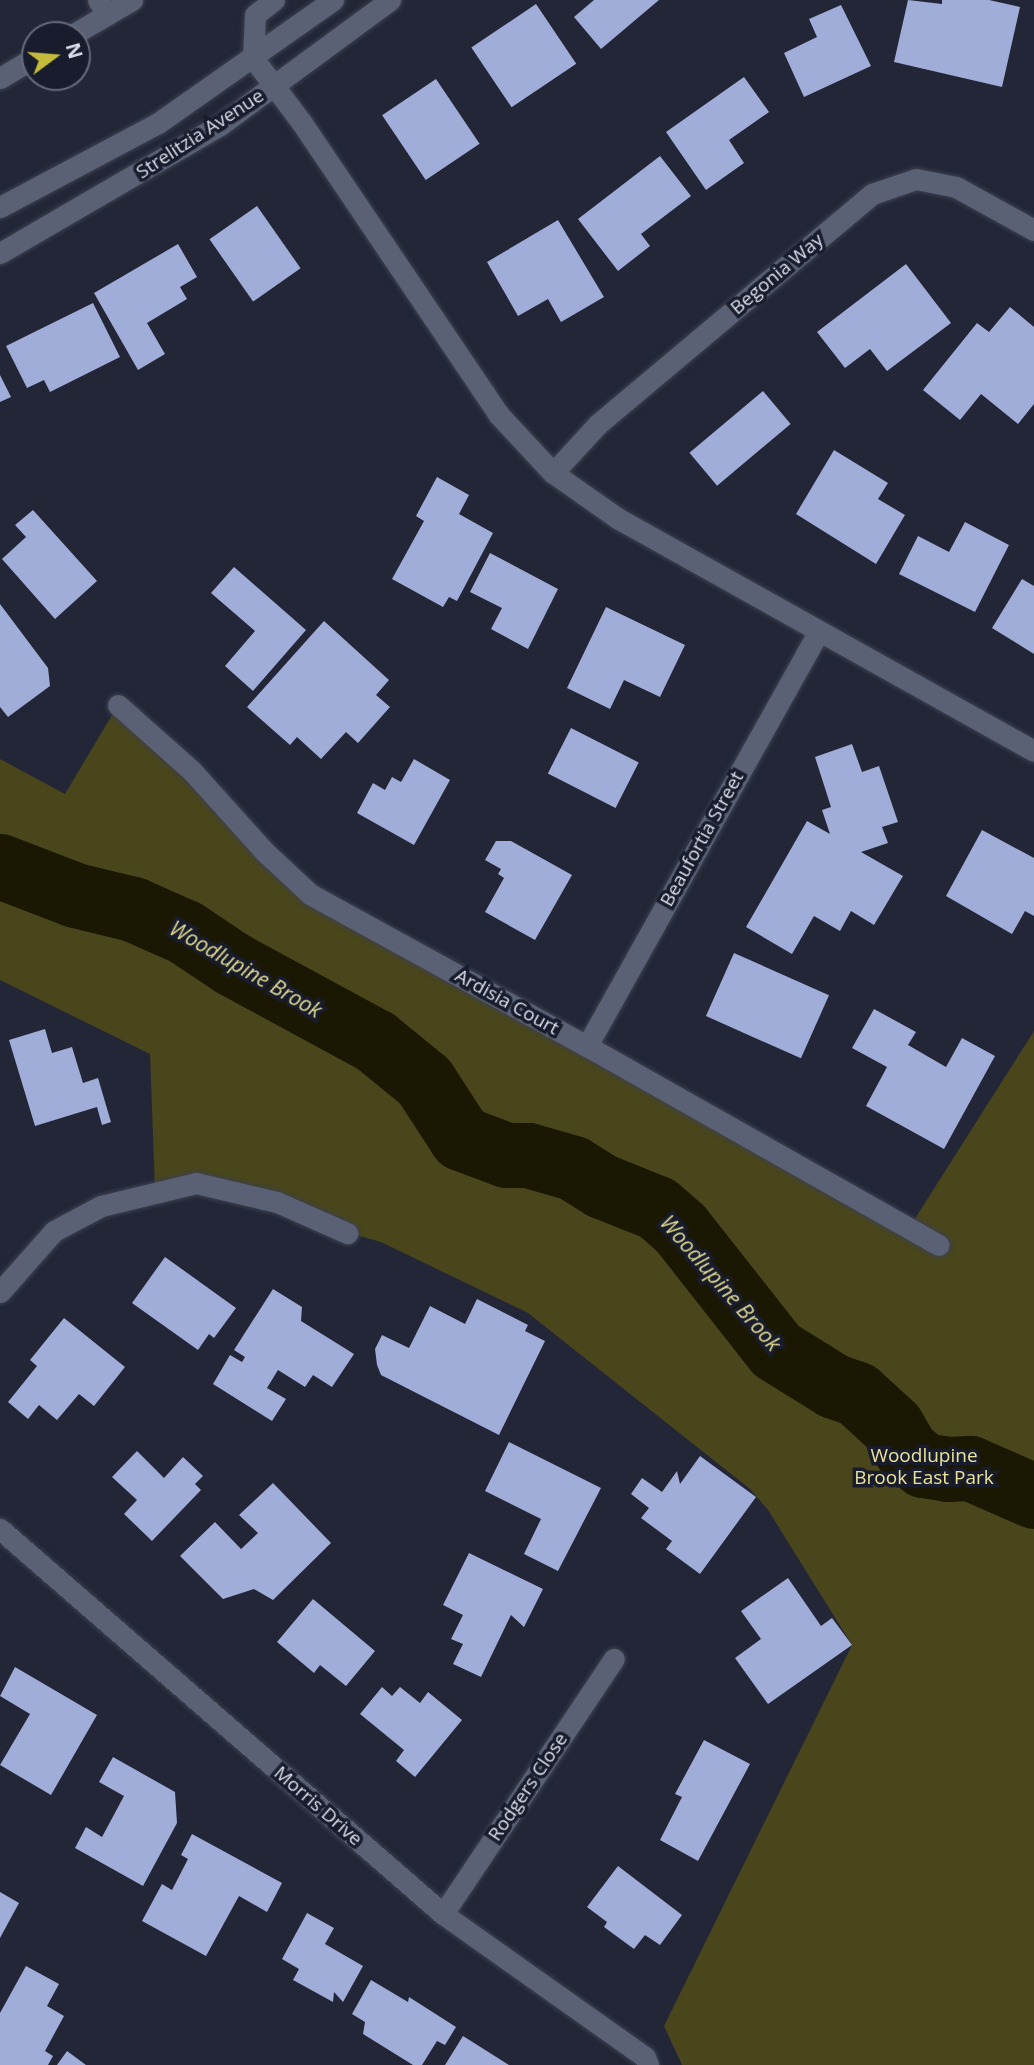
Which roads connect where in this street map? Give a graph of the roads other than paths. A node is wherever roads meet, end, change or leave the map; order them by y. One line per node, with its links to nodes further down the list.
1 (132, 0): 5 (street)
2 (274, 0): 7 (street)
3 (332, 0): 7 (street, Strelitzia Avenue)
4 (389, 0): 10 (street, Strelitzia Avenue)
5 (103, 7): 6 (street)
6 (88, 21)
7 (253, 58): 10 (street); 11 (street, Strelitzia Avenue)
8 (21, 65): 9 (street)
9 (0, 78)
10 (274, 86): 13 (street, Strelitzia Avenue); 14 (street)
11 (0, 207)
12 (1034, 230): 14 (street, Begonia Way)
13 (0, 253)
14 (553, 473): 15 (street)
15 (818, 632): 17 (street); 18 (street, Beaufortia Street)
16 (118, 705): 18 (street, Ardisia Court)
17 (1034, 751)
18 (587, 1046): 20 (street, Ardisia Court)
19 (347, 1233): 21 (street)
20 (939, 1245)
21 (0, 1292)
22 (0, 1529): 24 (street, Morris Drive)
23 (614, 1659): 24 (street, Rodgers Close)
24 (443, 1914): 25 (street, Morris Drive)
25 (648, 2065)

